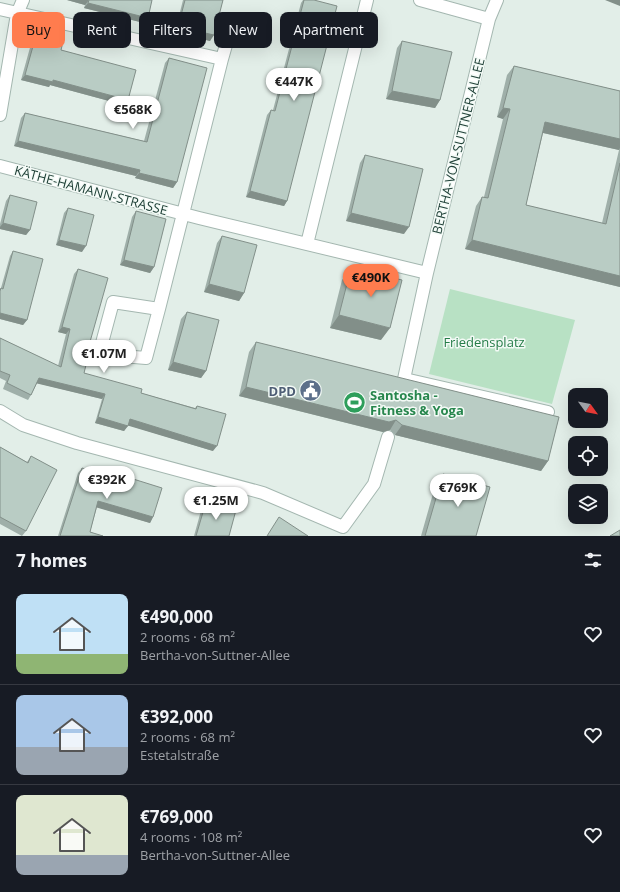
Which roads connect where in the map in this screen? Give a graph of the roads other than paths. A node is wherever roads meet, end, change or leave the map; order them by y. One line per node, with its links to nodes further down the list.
1 (23, 0): 6 (street)
2 (367, 0): 16 (street)
3 (420, 0): 8 (street)
4 (497, 0): 8 (street, BERTHA-VON-SUTTNER-ALLEE)
5 (0, 9): 7 (street)
6 (18, 12)
7 (12, 13)
8 (489, 19): 17 (street, BERTHA-VON-SUTTNER-ALLEE)
9 (65, 25): 12 (street)
10 (12, 44): 13 (street)
11 (225, 48): 12 (street, KÄTHE-HAMANN-STRASSE)
12 (222, 59): 15 (street, KÄTHE-HAMANN-STRASSE)
13 (0, 115)
14 (0, 166): 15 (street, KÄTHE-HAMANN-STRASSE)
15 (182, 214): 16 (street); 18 (street, KÄTHE-HAMANN-STRASSE)
16 (307, 244): 17 (street)
17 (427, 273): 20 (street, BERTHA-VON-SUTTNER-ALLEE)
18 (159, 309): 18 (street, KÄTHE-HAMANN-STRASSE)
19 (388, 376): 20 (street)
20 (404, 379): 22 (street)
21 (0, 411): 24 (street)
22 (548, 412)
23 (388, 437): 24 (street)
24 (344, 531)

